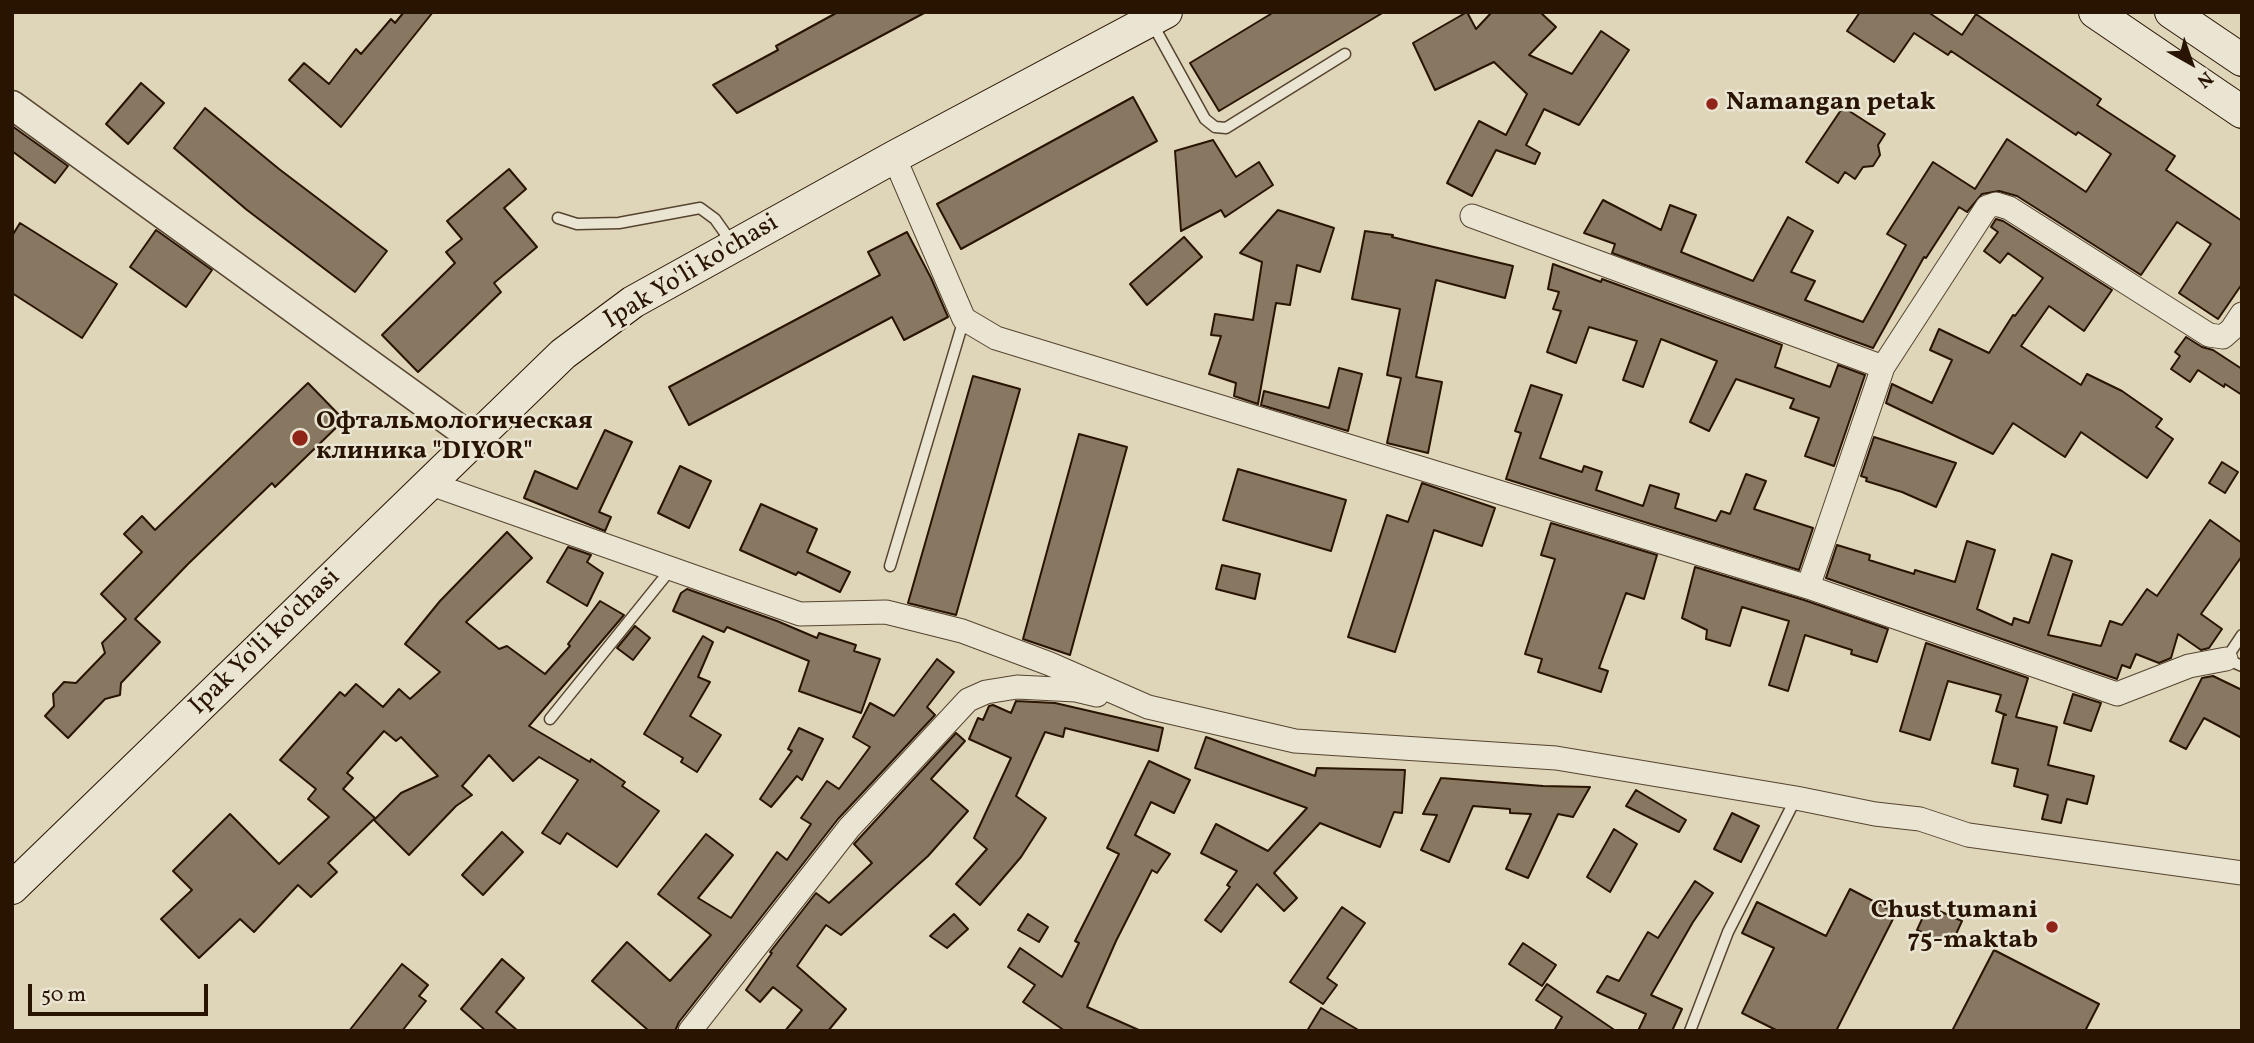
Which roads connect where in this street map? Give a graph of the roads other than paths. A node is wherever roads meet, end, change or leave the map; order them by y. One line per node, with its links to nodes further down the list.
1 (2095, 12): 7 (main road)
2 (2171, 12): 5 (main road)
3 (1159, 16): 4 (lane); 8 (main road, Ipak Yo'li ko'chasi)
4 (1345, 54)
5 (2242, 60)
6 (12, 106): 15 (street)
7 (2242, 112)
8 (894, 157): 11 (main road, Ipak Yo'li ko'chasi); 13 (street)
9 (1472, 216): 14 (street)
10 (558, 218): 11 (lane)
11 (734, 246): 15 (main road, Ipak Yo'li ko'chasi)
12 (2242, 314): 14 (street)
13 (964, 319): 17 (lane); 19 (street)
14 (1883, 367): 19 (street)
15 (475, 440): 16 (main road, Ipak Yo'li ko'chasi)
16 (431, 484): 18 (street); 26 (main road, Ipak Yo'li ko'chasi)
17 (890, 566)
18 (671, 569): 22 (street); 23 (lane)
19 (1808, 587): 21 (street)
20 (2242, 635): 21 (lane)
21 (2234, 662)
22 (1148, 707): 24 (street); 27 (street)
23 (550, 719)
24 (1796, 798): 25 (street); 28 (lane)
25 (2242, 873)
26 (12, 888)
27 (690, 1031)
28 (1690, 1031)

